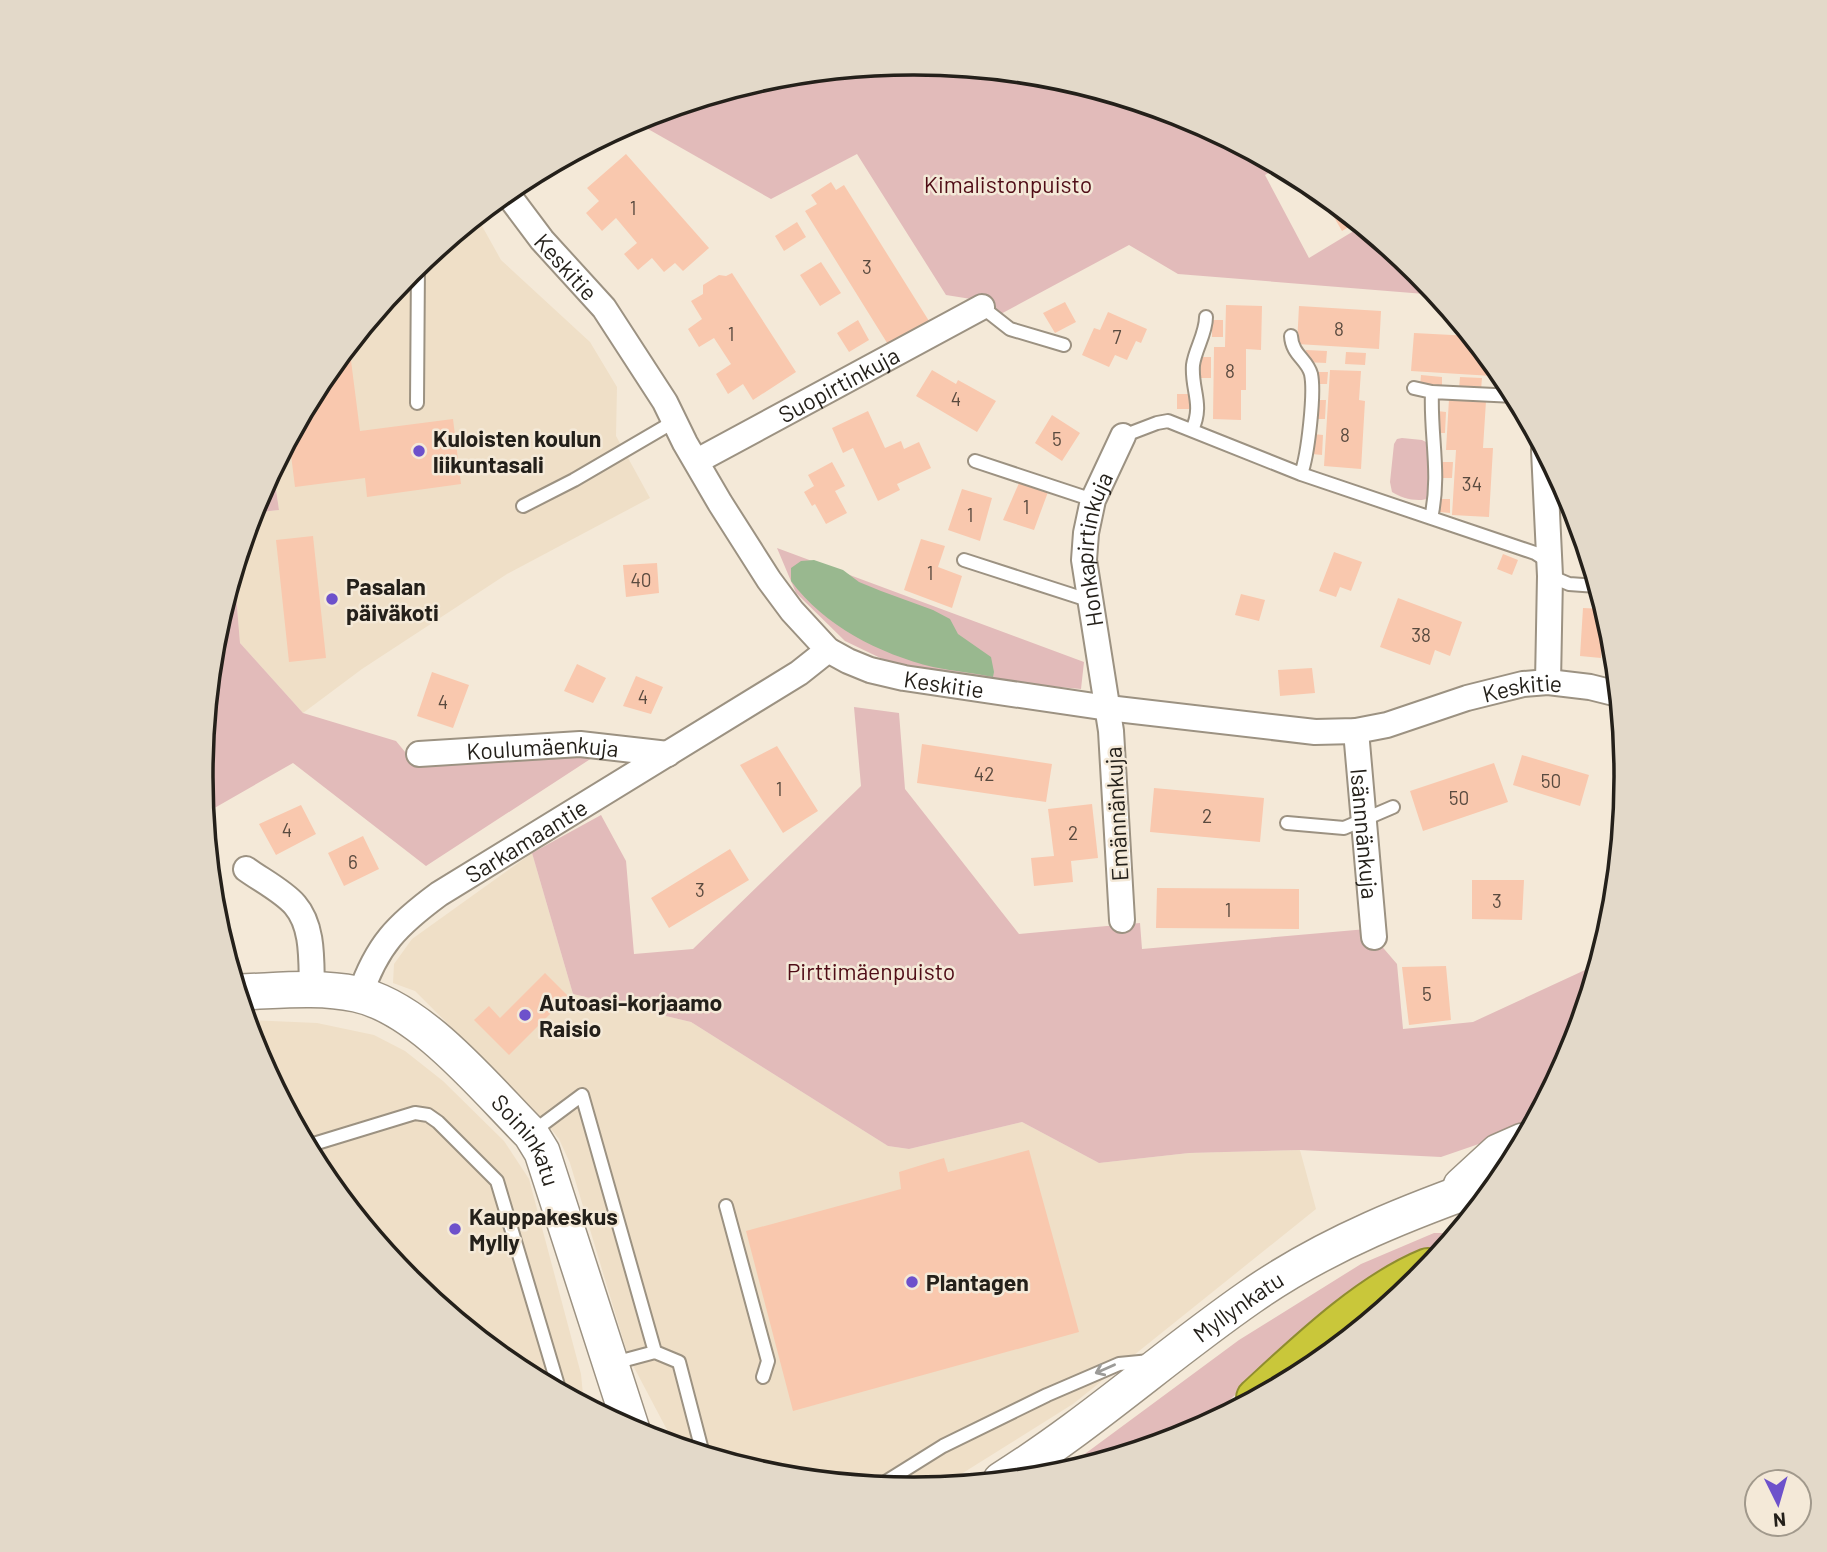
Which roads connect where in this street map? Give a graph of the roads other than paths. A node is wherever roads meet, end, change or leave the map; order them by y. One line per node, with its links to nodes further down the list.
1 (513, 201): 11 (street, Keskitie)
2 (418, 280): 10 (lane)
3 (982, 307): 6 (lane); 14 (street, Suopirtinkuja)
4 (1206, 317): 12 (lane)
5 (1291, 336): 17 (lane)
6 (1064, 345)
7 (1415, 388): 8 (lane)
8 (1432, 392): 9 (lane); 20 (lane)
9 (1501, 395)
10 (417, 402)
11 (675, 421): 14 (street, Keskitie); 19 (lane)
12 (1192, 430): 13 (lane); 17 (lane)
13 (1123, 436): 18 (street, Honkapirtinkuja)
14 (696, 461): 25 (street, Keskitie)
15 (975, 461): 18 (lane)
16 (1545, 473): 22 (street)
17 (1301, 474): 20 (lane)
18 (1093, 500): 24 (street, Honkapirtinkuja)
19 (523, 506)
20 (1431, 518): 22 (lane)
21 (964, 560): 24 (lane)
22 (1550, 569): 23 (lane); 26 (street)
23 (1587, 585)
24 (1091, 601): 28 (street, Honkapirtinkuja)
25 (828, 650): 28 (street, Keskitie); 31 (street, Sarkamaantie)
26 (1548, 682): 27 (street, Keskitie); 29 (street, Keskitie)
27 (1609, 692)
28 (1108, 708): 29 (street, Keskitie); 36 (street, Emännänkuja)
29 (1356, 731): 33 (street, Isännnänkuja)
30 (419, 754): 31 (street, Koulumäenkuja)
31 (668, 754): 40 (street, Sarkamaantie)
32 (1393, 807): 33 (lane)
33 (1364, 820): 34 (lane); 37 (street, Isännnänkuja)
34 (1287, 823)
35 (246, 869): 38 (street)
36 (1122, 920)
37 (1374, 937)
38 (312, 990): 39 (street); 40 (street)
39 (247, 992)
40 (360, 995): 41 (street, Soininkatu)
41 (531, 1134): 48 (lane); 50 (street, Soininkatu)
42 (317, 1143): 53 (lane)
43 (1506, 1148): 45 (street)
44 (1481, 1186): 45 (street, Myllynkatu)
45 (1451, 1196): 49 (street, Myllynkatu)
46 (726, 1206): 52 (lane)
47 (1396, 1285): 51 (highway)
48 (655, 1352): 50 (lane); 55 (lane)
49 (1167, 1360): 56 (street, Myllynkatu); 57 (lane, one-way to 57)
50 (611, 1364): 54 (street, Soininkatu)
51 (1295, 1364)
52 (763, 1377)
53 (556, 1379)
54 (626, 1414)
55 (700, 1444)
56 (1017, 1469)
57 (895, 1476)

